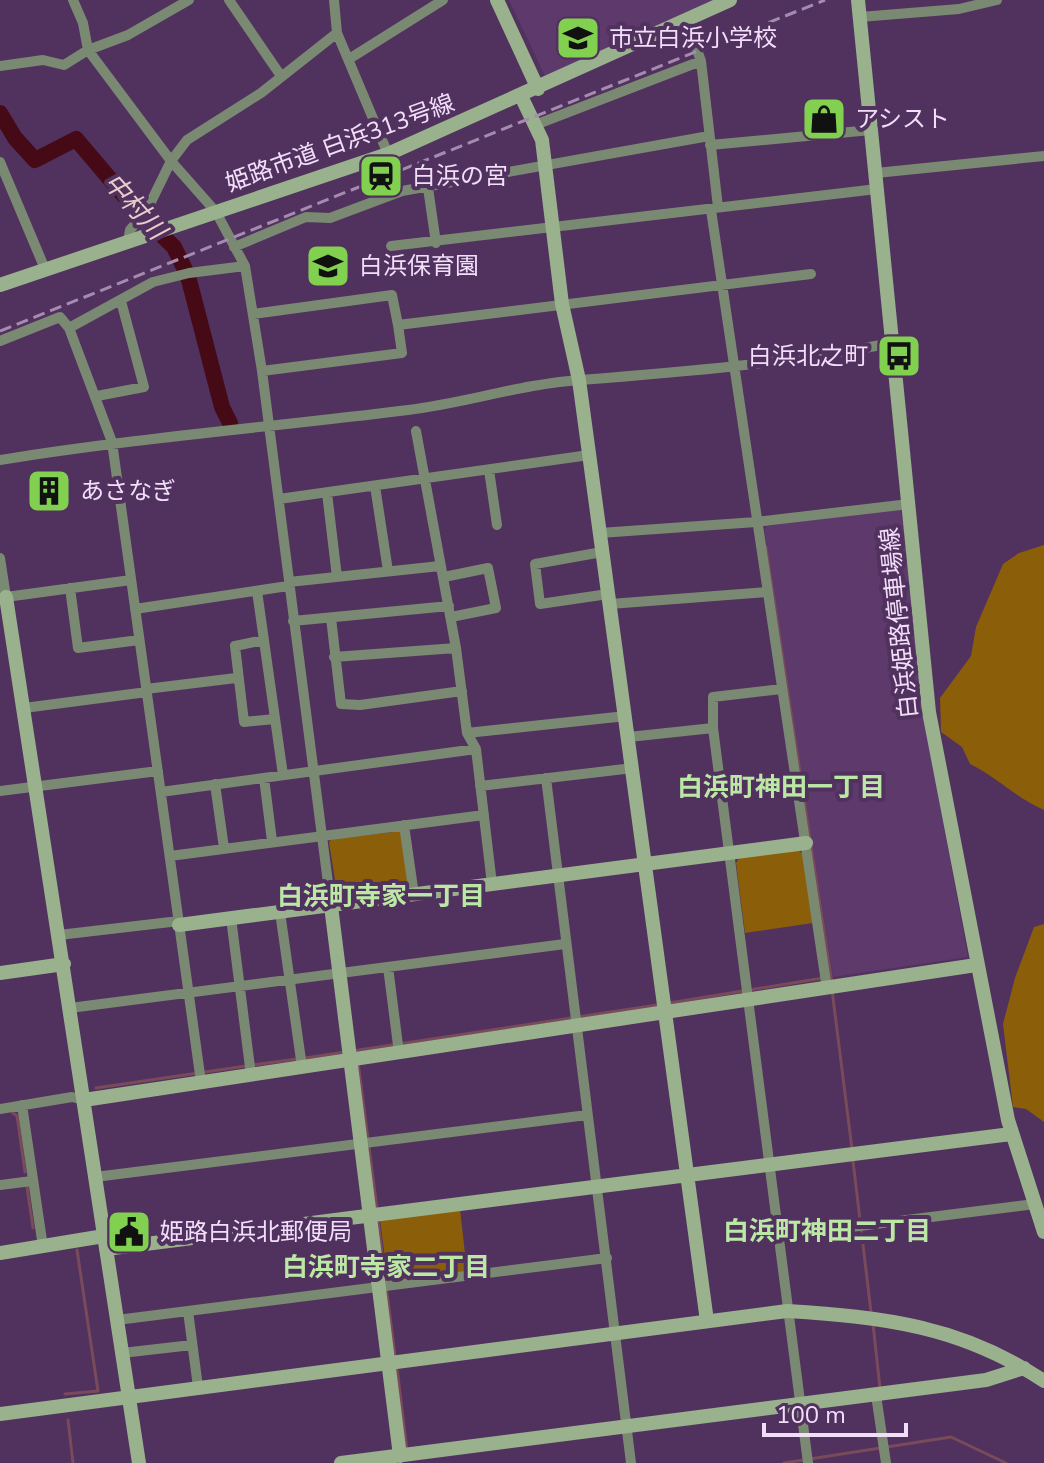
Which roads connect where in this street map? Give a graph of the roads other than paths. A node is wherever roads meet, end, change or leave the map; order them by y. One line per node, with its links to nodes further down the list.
1 (73, 0): 13 (street)
2 (189, 0): 13 (street)
3 (229, 0): 17 (street)
4 (334, 0): 12 (street)
5 (443, 0): 14 (street)
6 (497, 0): 18 (street)
7 (730, 0): 11 (street, 姫路市道 白浜313号線)
8 (858, 0): 10 (street, 白浜姫路停車場線)
9 (997, 0): 10 (street)
10 (860, 17): 21 (street, 白浜姫路停車場線)
11 (686, 20): 15 (street); 18 (street, 姫路市道 白浜313号線)
12 (337, 33): 14 (street); 17 (street)
13 (88, 50): 16 (street); 25 (street)
14 (349, 59): 23 (street)
15 (701, 61): 20 (street); 22 (street)
16 (0, 66)
17 (281, 76): 25 (street)
18 (538, 89): 19 (street, 姫路市道 白浜313号線)
19 (521, 96): 20 (street); 23 (street, 姫路市道 白浜313号線)
20 (535, 125): 27 (street)
21 (871, 130): 22 (street); 28 (street, 白浜姫路停車場線)
22 (710, 141): 27 (street); 31 (street)
23 (388, 154): 32 (street, 姫路市道 白浜313号線)
24 (1044, 156): 28 (street)
25 (171, 161): 32 (street); 34 (street)
26 (0, 162): 39 (street)
27 (546, 166): 29 (street); 33 (street)
28 (876, 173): 30 (street, 白浜姫路停車場線)
29 (428, 188): 35 (street); 37 (street)
30 (877, 189): 31 (street); 49 (street, 白浜姫路停車場線)
31 (714, 208): 33 (street); 42 (street)
32 (216, 212): 34 (street, 姫路市道 白浜313号線); 37 (street)
33 (553, 228): 35 (street); 44 (street)
34 (128, 241): 39 (street, 姫路市道 白浜313号線)
35 (436, 243): 36 (street)
36 (391, 246)
37 (234, 247): 38 (street)
38 (245, 266): 43 (street); 45 (street)
39 (45, 269): 41 (street, 姫路市道 白浜313号線)
40 (811, 274): 42 (street)
41 (0, 285)
42 (721, 285): 44 (street); 50 (street)
43 (121, 301): 47 (street); 53 (street)
44 (562, 304): 46 (street); 52 (street)
45 (253, 314): 46 (street); 51 (street)
46 (398, 325): 51 (street)
47 (69, 328): 48 (street); 53 (street)
48 (0, 341)
49 (892, 343): 50 (street); 64 (street, 白浜姫路停車場線)
50 (732, 367): 52 (street); 65 (street)
51 (262, 371): 54 (street)
52 (579, 380): 54 (street); 57 (street)
53 (97, 396): 56 (street)
54 (269, 425): 56 (street); 63 (street)
55 (416, 431): 60 (street)
56 (112, 442): 58 (street); 74 (street)
57 (589, 455): 59 (street); 67 (street)
58 (0, 460)
59 (489, 470): 60 (street); 66 (street)
60 (423, 479): 61 (street); 70 (street)
61 (375, 486): 62 (street); 71 (street)
62 (327, 493): 63 (street); 72 (street)
63 (279, 499): 75 (street)
64 (909, 504): 65 (street); 132 (street, 白浜姫路停車場線)
65 (760, 522): 67 (street); 78 (street)
66 (497, 525)
67 (600, 533): 68 (street)
68 (602, 552): 79 (street); 79 (street)
69 (0, 558): 80 (street)
70 (440, 566): 71 (street); 73 (street)
71 (388, 571): 72 (street)
72 (337, 577): 75 (street)
73 (444, 577): 82 (street); 82 (street)
74 (131, 580): 76 (street); 81 (street)
75 (288, 584): 77 (street); 84 (street)
76 (70, 588): 80 (street); 85 (street)
77 (257, 591): 81 (street); 86 (street)
78 (767, 592): 79 (street); 92 (street)
79 (609, 599): 96 (street)
80 (4, 600): 88 (street)
81 (135, 609): 85 (street)
82 (450, 612): 83 (street); 87 (street)
83 (331, 618): 84 (street); 90 (street)
84 (293, 621): 104 (street)
85 (139, 640): 93 (street)
86 (264, 640): 91 (street); 97 (street)
87 (456, 648): 90 (street); 94 (street)
88 (17, 650): 89 (street); 95 (street)
89 (0, 655)
90 (334, 657): 94 (street)
91 (236, 678): 93 (street); 97 (street)
92 (782, 689): 98 (street); 117 (street)
93 (146, 690): 95 (street); 103 (street)
94 (462, 691): 99 (street)
95 (24, 708): 110 (street)
96 (626, 716): 99 (street); 100 (street)
97 (275, 719): 105 (street)
98 (713, 728): 100 (street); 119 (street)
99 (467, 733): 101 (street)
100 (629, 737): 102 (street)
101 (476, 749): 104 (street); 109 (street)
102 (633, 768): 107 (street); 121 (street)
103 (158, 771): 110 (street); 112 (street)
104 (314, 772): 105 (street); 115 (street)
105 (283, 775): 106 (street)
106 (264, 778): 108 (street); 116 (street)
107 (546, 778): 109 (street); 122 (street)
108 (215, 784): 112 (street); 118 (street)
109 (480, 786): 113 (street)
110 (37, 788): 111 (street); 129 (street)
111 (0, 791)
112 (161, 792): 120 (street)
113 (484, 815): 114 (street); 123 (street)
114 (404, 825): 115 (street); 124 (street)
115 (322, 836): 116 (street); 125 (street)
116 (272, 841): 118 (street)
117 (806, 843): 119 (street); 137 (street)
118 (224, 848): 120 (street)
119 (730, 853): 121 (street); 140 (street)
120 (170, 856): 128 (street)
121 (646, 863): 122 (street); 142 (street)
122 (556, 875): 123 (street); 130 (street)
123 (492, 884): 124 (street)
124 (414, 895): 125 (street)
125 (331, 906): 126 (street); 135 (street)
126 (280, 912): 127 (street); 136 (street)
127 (231, 918): 128 (street); 138 (street)
128 (179, 923): 129 (street); 139 (street)
129 (59, 935): 131 (street)
130 (565, 944): 133 (street); 143 (street)
131 (64, 964): 134 (street); 141 (street)
132 (976, 965): 137 (street); 153 (street, 白浜姫路停車場線)
133 (388, 967): 135 (street); 144 (street)
134 (0, 973)
135 (340, 975): 136 (street); 145 (street)
136 (288, 980): 138 (street); 146 (street)
137 (829, 984): 140 (street)
138 (239, 986): 139 (street); 147 (street)
139 (189, 993): 141 (street); 148 (street)
140 (748, 994): 142 (street); 155 (street)
141 (70, 1008): 149 (street)
142 (665, 1013): 143 (street); 156 (street)
143 (576, 1027): 144 (street); 152 (street)
144 (398, 1046): 145 (street)
145 (349, 1052): 146 (street); 154 (street)
146 (302, 1067): 147 (street)
147 (251, 1075): 148 (street)
148 (200, 1076): 149 (street)
149 (84, 1100): 150 (street); 157 (street)
150 (22, 1105): 151 (street); 158 (street)
151 (0, 1109)
152 (587, 1115): 154 (street); 160 (street)
153 (1011, 1134): 155 (street); 161 (street, 白浜姫路停車場線)
154 (367, 1142): 157 (street); 162 (street)
155 (770, 1163): 156 (street); 164 (street)
156 (685, 1174): 160 (street); 173 (street)
157 (95, 1177): 165 (street)
158 (32, 1181): 159 (street); 166 (street)
159 (0, 1185)
160 (598, 1185): 162 (street); 168 (street)
161 (1035, 1204): 163 (street, 白浜姫路停車場線); 164 (street)
162 (371, 1215): 165 (street); 169 (street)
163 (1044, 1232)
164 (779, 1236): 171 (street)
165 (105, 1242): 166 (street); 172 (street)
166 (43, 1247): 167 (street)
167 (0, 1253)
168 (607, 1258): 169 (street); 174 (street)
169 (380, 1286): 170 (street); 177 (street)
170 (188, 1311): 172 (street); 175 (street)
171 (787, 1311): 173 (street); 178 (street); 183 (street)
172 (117, 1320): 176 (street)
173 (707, 1321): 174 (street)
174 (616, 1334): 177 (street); 185 (street)
175 (192, 1345): 176 (street); 180 (street)
176 (122, 1353): 182 (street)
177 (390, 1363): 180 (street); 186 (street)
178 (1024, 1368): 179 (street); 181 (street)
179 (1044, 1381)
180 (198, 1387): 182 (street)
181 (876, 1395): 183 (street); 191 (street)
182 (128, 1396): 184 (street); 187 (street)
183 (799, 1405): 185 (street); 190 (street)
184 (0, 1414)
185 (627, 1426): 186 (street); 189 (street)
186 (400, 1459): 188 (street)
187 (139, 1463)
188 (341, 1463)
189 (631, 1463)
190 (808, 1463)
191 (886, 1463)

